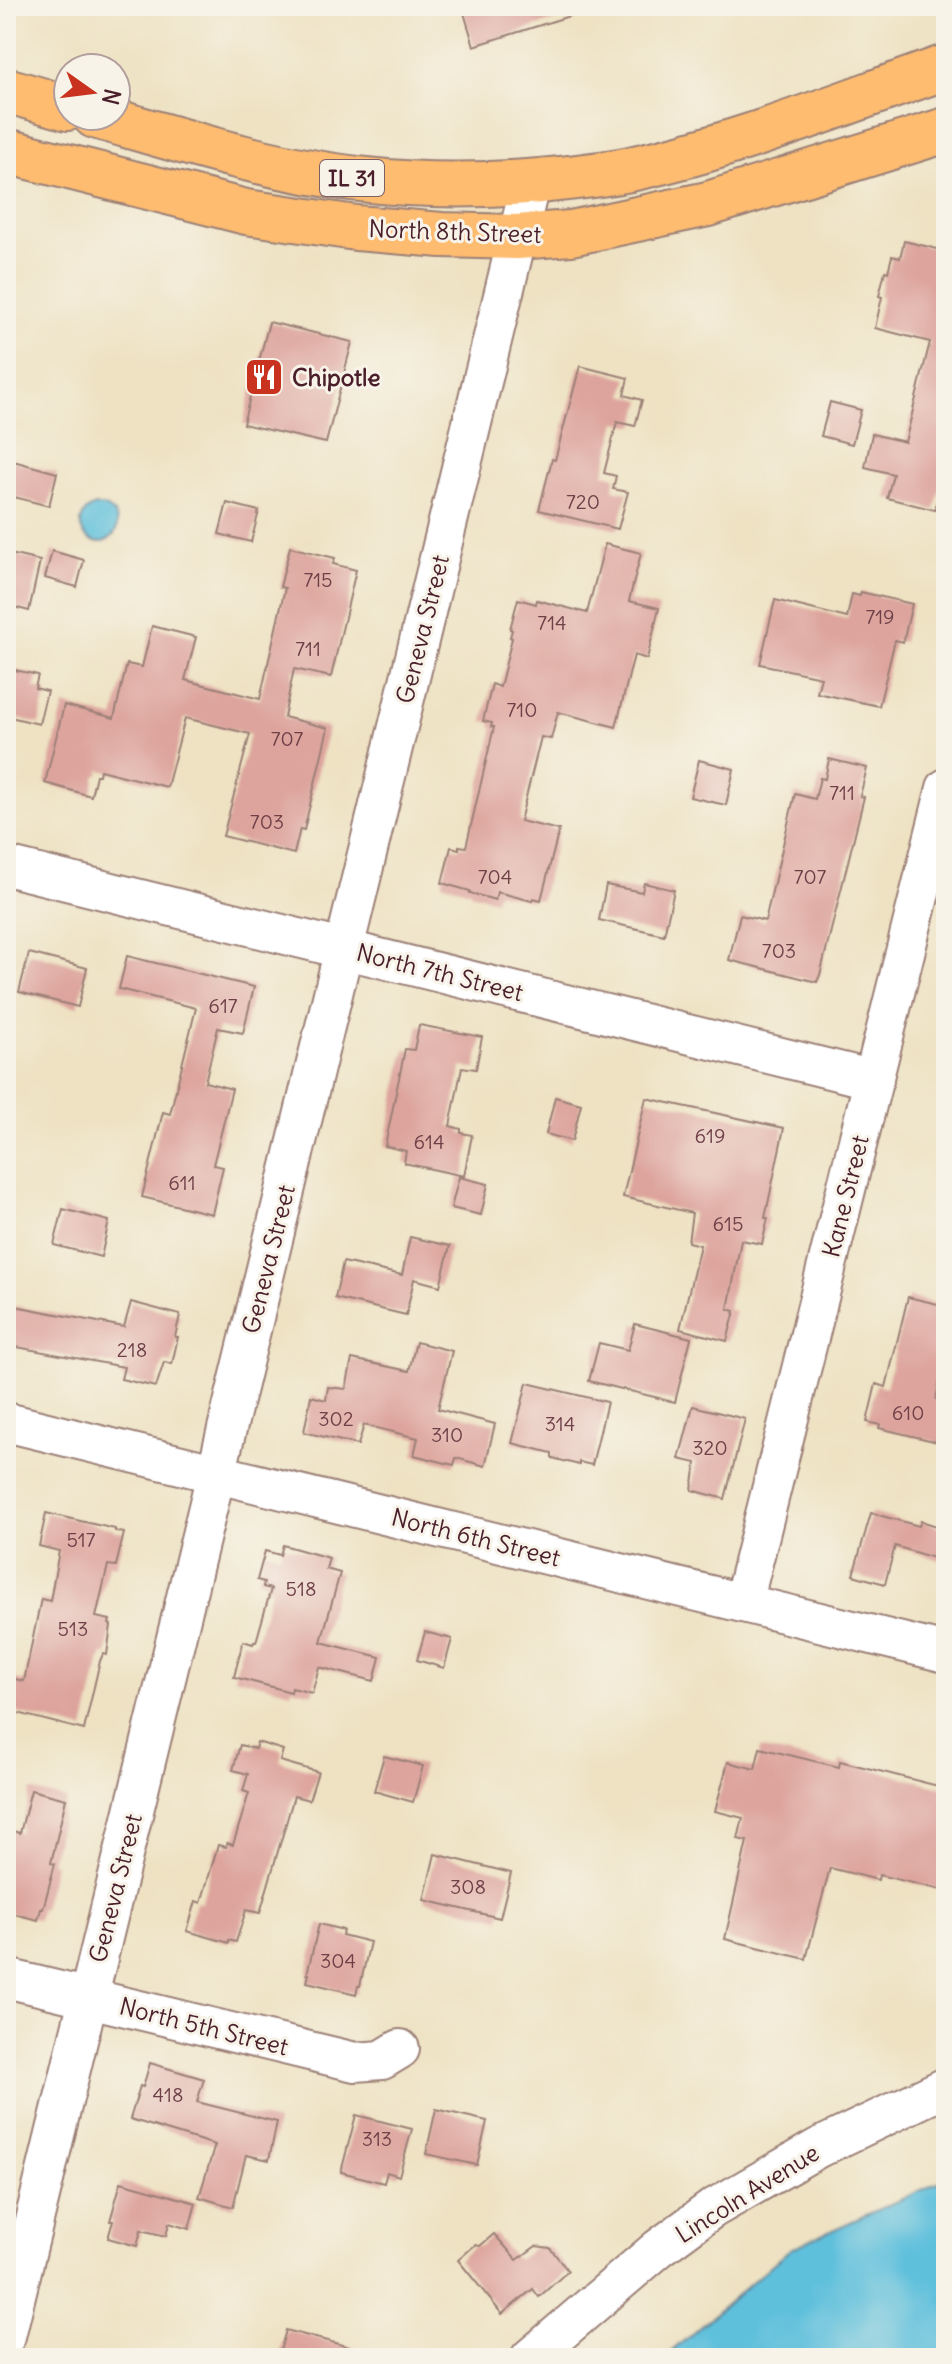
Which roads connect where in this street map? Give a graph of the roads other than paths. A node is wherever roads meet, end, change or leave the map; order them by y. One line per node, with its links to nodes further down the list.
1 (946, 67): 7 (main road, North 8th Street / IL 31)
2 (6, 90): 3 (main road)
3 (52, 103)
4 (132, 126): 7 (main road, North 8th Street / IL 31)
5 (946, 130): 8 (main road, North 8th Street)
6 (6, 151): 8 (main road, North 8th Street)
7 (531, 181): 8 (street, Geneva Street)
8 (517, 237): 11 (street, Geneva Street)
9 (946, 788): 12 (street, Kane Street)
10 (6, 866): 11 (street, North 7th Street)
11 (345, 948): 12 (street, North 7th Street); 14 (street, Geneva Street)
12 (874, 1080): 15 (street, Kane Street)
13 (6, 1422): 14 (street, North 6th Street)
14 (215, 1473): 15 (street, North 6th Street); 18 (street, Geneva Street)
15 (743, 1603): 16 (street, North 6th Street)
16 (946, 1653)
17 (6, 1978): 18 (street, North 5th Street)
18 (88, 1998): 19 (street, North 5th Street); 21 (street, Geneva Street)
19 (400, 2049)
20 (946, 2087): 22 (street, Lincoln Avenue)
21 (6, 2336)
22 (530, 2358)

